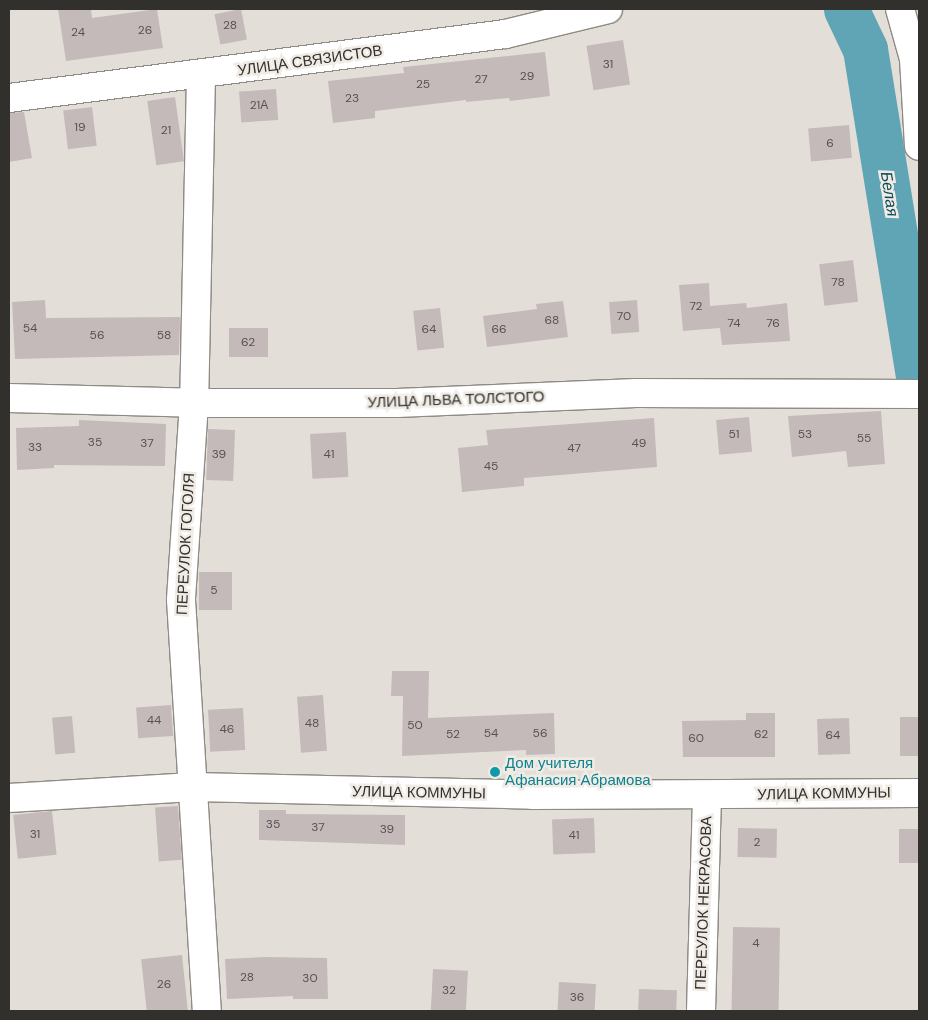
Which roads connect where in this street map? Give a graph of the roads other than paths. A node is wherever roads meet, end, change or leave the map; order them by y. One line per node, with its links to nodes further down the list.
1 (608, 9): 3 (street, УЛИЦА СВЯЗИСТОВ)
2 (900, 9): 5 (street)
3 (201, 75): 4 (street, УЛИЦА СВЯЗИСТОВ); 8 (street, ПЕРЕУЛОК ГОГОЛЯ)
4 (9, 98)
5 (919, 146)
6 (911, 394): 8 (street, УЛИЦА ЛЬВА ТОЛСТОГО)
7 (9, 398): 8 (street, УЛИЦА ЛЬВА ТОЛСТОГО)
8 (194, 403): 9 (street, ПЕРЕУЛОК ГОГОЛЯ)
9 (193, 787): 11 (street, УЛИЦА КОММУНЫ); 12 (street, УЛИЦА КОММУНЫ); 13 (street, ПЕРЕУЛОК ГОГОЛЯ)
10 (919, 793): 11 (street, УЛИЦА КОММУНЫ)
11 (707, 796): 14 (street, ПЕРЕУЛОК НЕКРАСОВА)
12 (9, 798)
13 (208, 1011)
14 (702, 1011)

